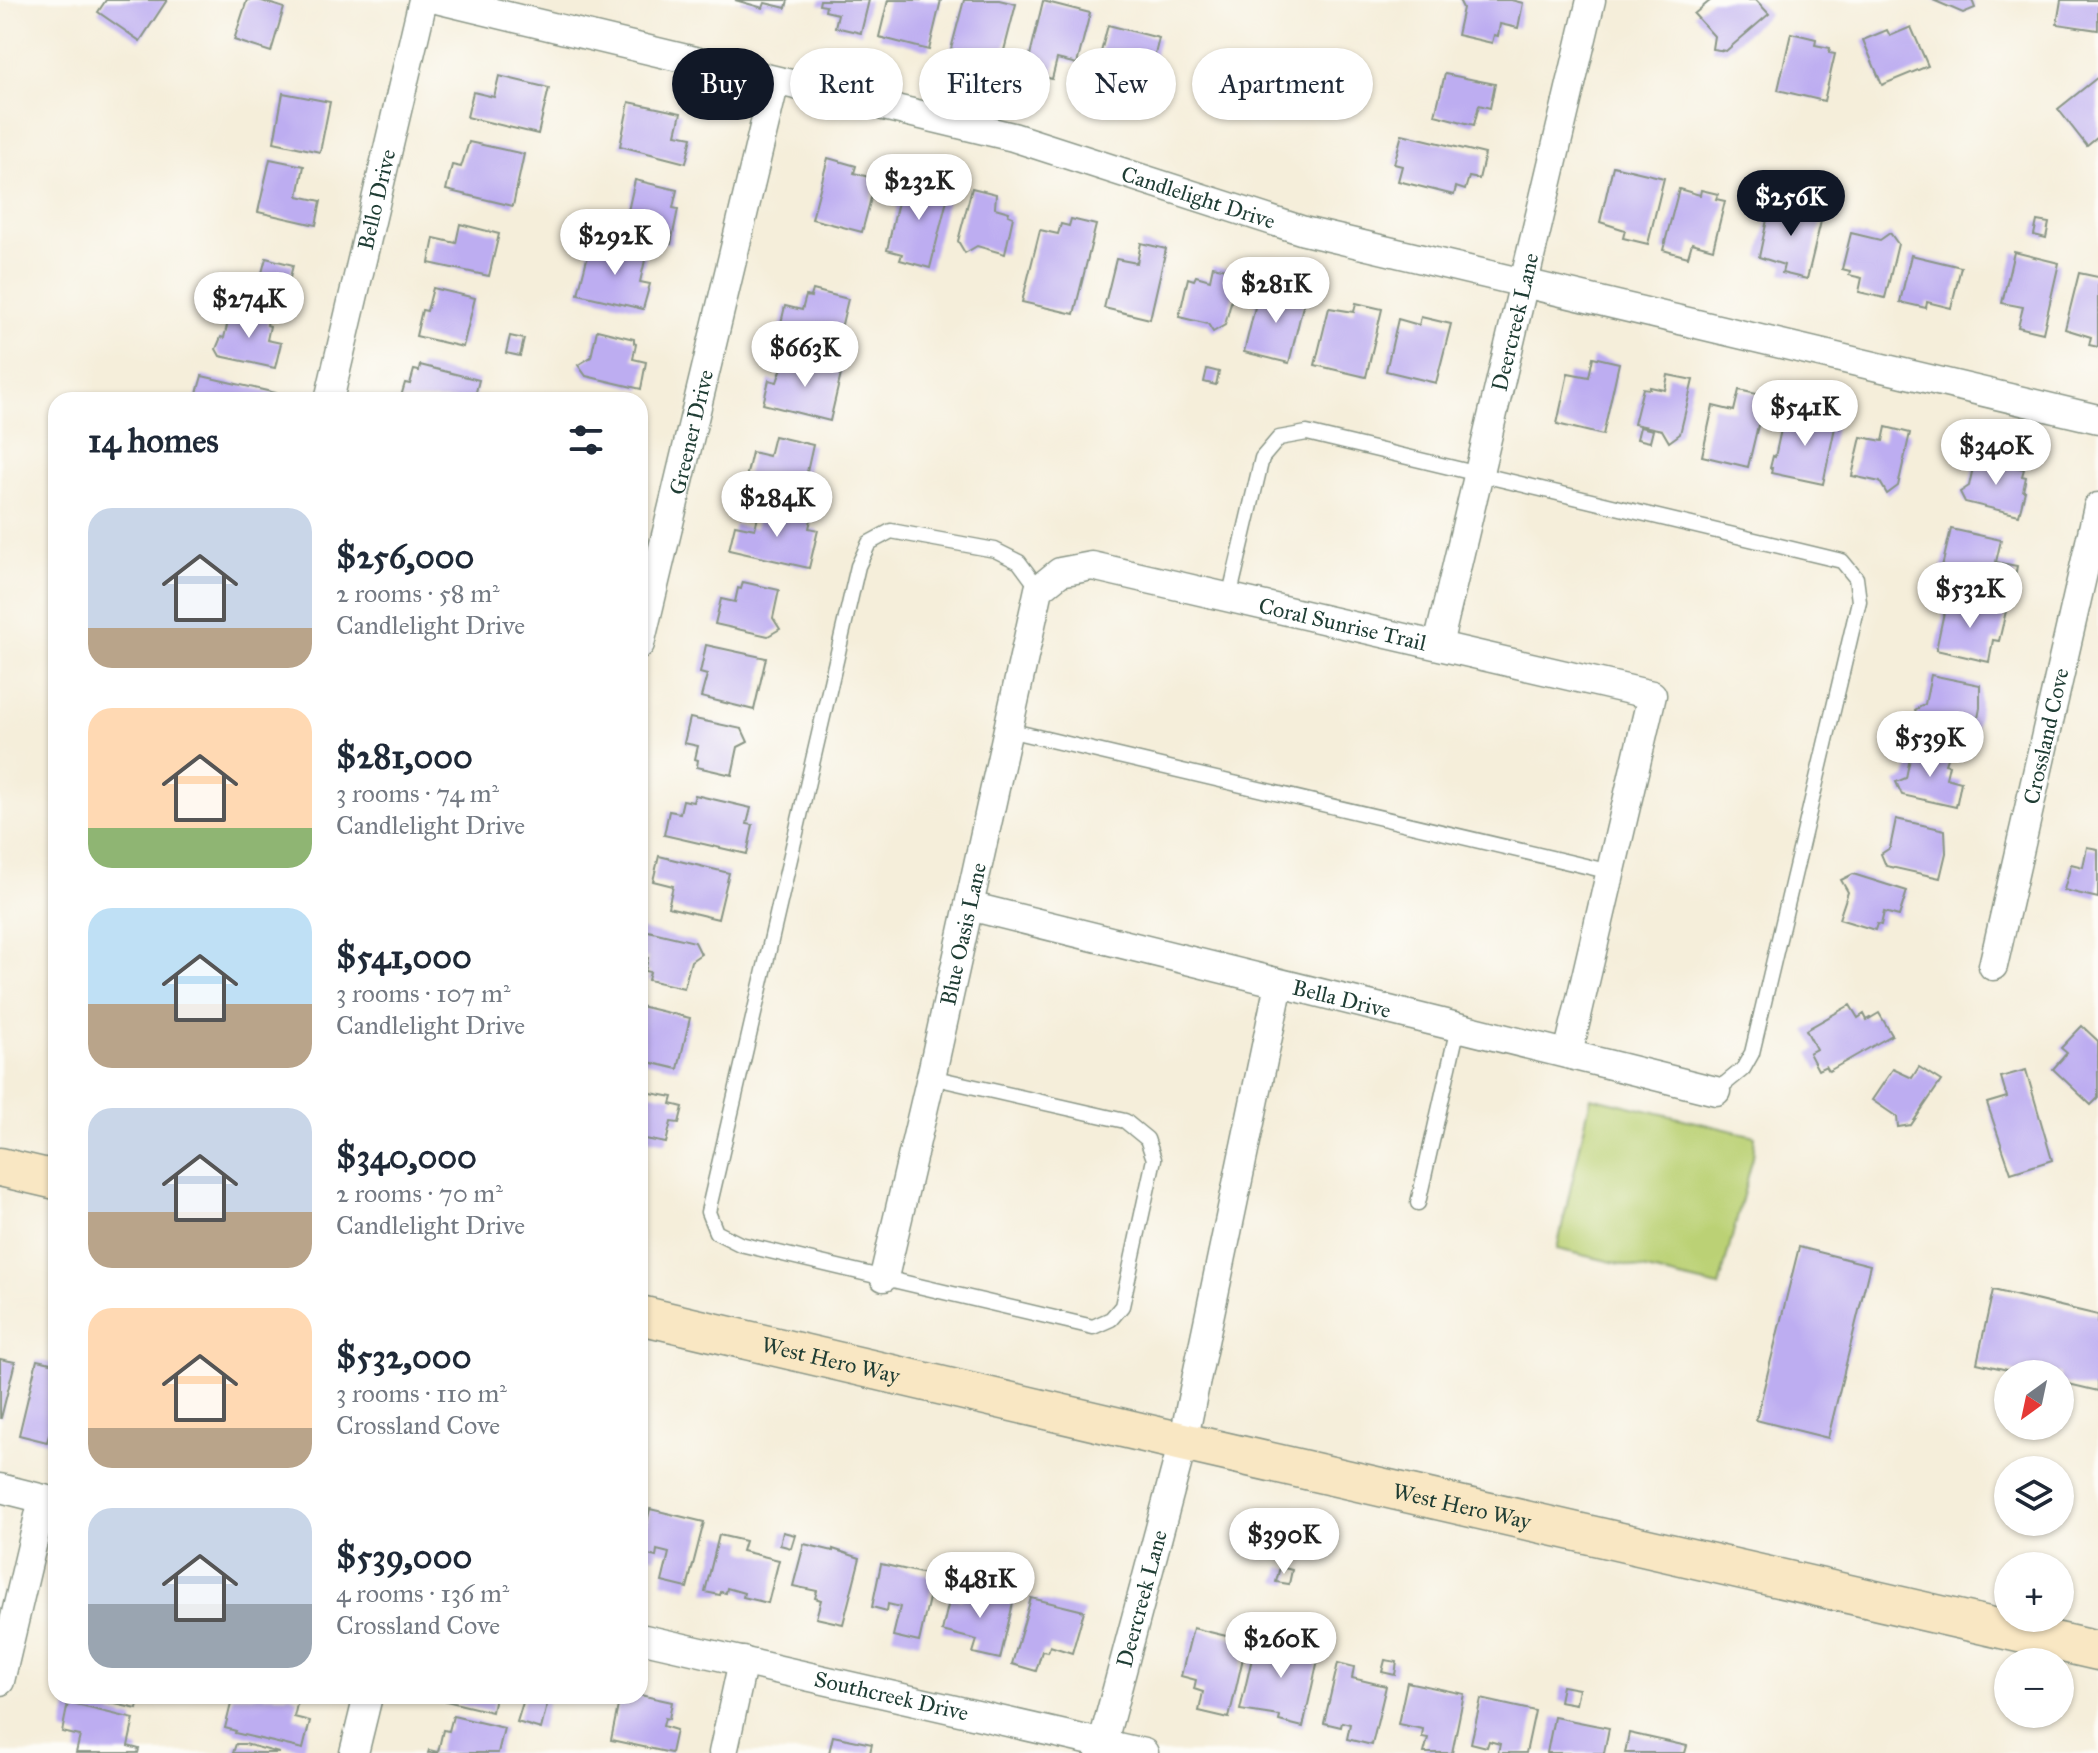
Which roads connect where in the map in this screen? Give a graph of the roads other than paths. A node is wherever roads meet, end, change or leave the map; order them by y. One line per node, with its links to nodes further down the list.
1 (423, 0): 6 (street, Bello Drive)
2 (440, 0): 4 (street, Candlelight Drive)
3 (1591, 0): 5 (street, Deercreek Lane)
4 (775, 81): 5 (street, Candlelight Drive); 12 (street, Greener Drive)
5 (1523, 283): 7 (street, Candlelight Drive); 8 (street, Deercreek Lane)
6 (331, 392)
7 (2098, 419)
8 (1478, 474): 11 (lane); 13 (street, Deercreek Lane); 22 (lane)
9 (2098, 507): 17 (street, Crossland Cove)
10 (1039, 589): 11 (street, Coral Sunrise Trail); 14 (street, Blue Oasis Lane); 26 (lane)
11 (1229, 598): 13 (street, Coral Sunrise Trail)
12 (648, 611)
13 (1438, 645): 15 (street, Coral Sunrise Trail)
14 (1008, 730): 15 (lane); 16 (street, Blue Oasis Lane)
15 (1611, 872): 20 (street)
16 (969, 906): 18 (street, Bella Drive); 21 (street, Blue Oasis Lane)
17 (1993, 966)
18 (1279, 984): 19 (street, Bella Drive); 28 (street, Deercreek Lane)
19 (1458, 1027): 20 (street, Bella Drive); 25 (lane)
20 (1568, 1054): 22 (street, Bella Drive)
21 (931, 1077): 26 (street, Blue Oasis Lane); 26 (lane)
22 (1716, 1091)
23 (0, 1167): 24 (main road)
24 (48, 1178)
25 (1418, 1203)
26 (884, 1277)
27 (648, 1317): 28 (main road, West Hero Way)
28 (1183, 1442): 33 (main road, West Hero Way); 37 (street, Deercreek Lane)
29 (0, 1488): 30 (street)
30 (48, 1500)
31 (48, 1504): 35 (street)
32 (648, 1640): 34 (street, Southcreek Drive)
33 (2098, 1651)
34 (743, 1661): 37 (street, Southcreek Drive); 39 (street)
35 (0, 1681)
36 (366, 1704): 38 (street)
37 (1101, 1748): 40 (street, Southcreek Drive)
38 (354, 1753)
39 (723, 1753)
40 (1144, 1753)

